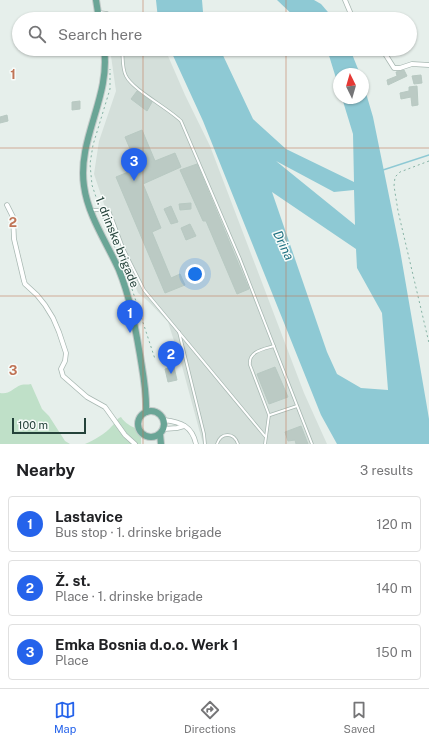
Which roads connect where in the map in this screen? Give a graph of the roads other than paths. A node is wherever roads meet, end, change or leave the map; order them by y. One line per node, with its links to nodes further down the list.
1 (96, 0): 3 (main road)
2 (345, 0): 4 (street)
3 (98, 12)
4 (350, 12)
5 (104, 56): 10 (main road, 1. drinske brigade)
6 (123, 56): 12 (lane)
7 (386, 56): 8 (street)
8 (429, 65)
9 (7, 205): 23 (street)
10 (90, 210): 11 (lane); 13 (main road, 1. drinske brigade)
11 (179, 332): 21 (lane); 27 (lane)
12 (274, 346): 14 (lane); 17 (lane)
13 (147, 396): 15 (main road); 16 (main road)
14 (297, 406): 17 (lane); 31 (lane)
15 (146, 412): 16 (main road); 22 (main road)
16 (155, 412): 18 (main road)
17 (269, 415): 21 (lane)
18 (164, 420): 19 (street); 20 (main road)
19 (184, 426): 20 (street); 26 (street)
20 (162, 431): 22 (main road); 25 (main road)
21 (265, 436): 30 (lane)
22 (150, 437): 24 (main road)
23 (135, 444)
24 (154, 444)
25 (161, 444)
26 (196, 444)
27 (205, 444)
28 (217, 444): 29 (lane)
29 (238, 444)
30 (265, 444)
31 (312, 444)

